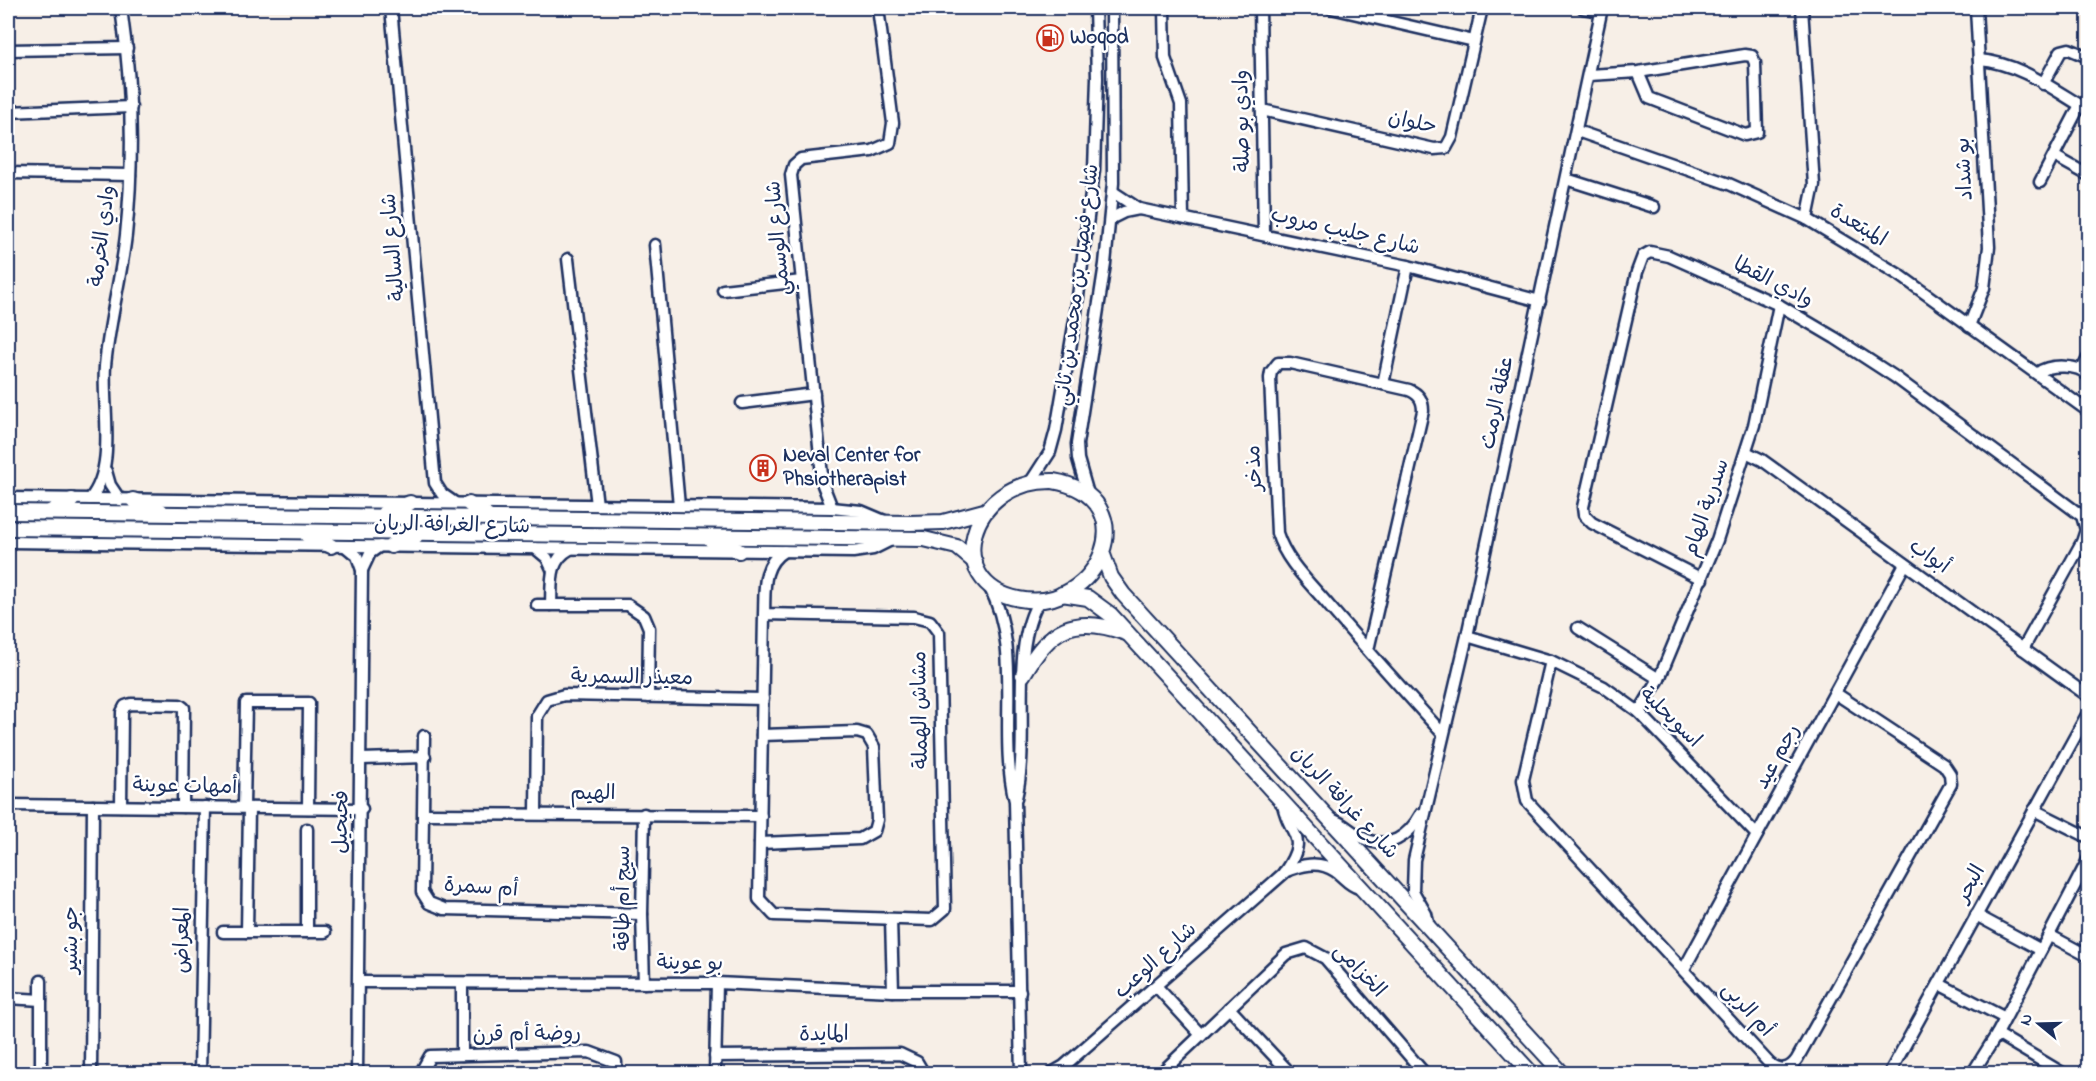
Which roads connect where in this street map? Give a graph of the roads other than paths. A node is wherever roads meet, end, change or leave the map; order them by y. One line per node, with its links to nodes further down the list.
1 (121, 8): 15 (street, وادي الخرمة)
2 (391, 8): 57 (street, شارع السالية)
3 (878, 8): 43 (street, شارع الوسمي)
4 (1095, 8): 58 (street, شارع فيصل بن محمد بن ثاني)
5 (1112, 8): 33 (street, شارع فيصل بن محمد بن ثاني)
6 (1164, 8): 36 (street)
7 (1260, 8): 24 (street, وادي بو صلة)
8 (1331, 8): 14 (street)
9 (1482, 8): 14 (street, حلوان)
10 (1583, 8): 13 (street)
11 (1802, 8): 38 (street)
12 (1976, 8): 18 (street, بو شداد)
13 (1602, 9): 20 (street, عقلة الرمث)
14 (1474, 41): 24 (street, حلوان)
15 (127, 48): 16 (street); 22 (street, وادي الخرمة)
16 (8, 50)
17 (2088, 57): 21 (street)
18 (1979, 60): 21 (street); 47 (street, بو شداد)
19 (1638, 72): 19 (street); 20 (street)
20 (1589, 75): 26 (street, عقلة الرمث)
21 (2043, 84): 23 (street)
22 (131, 107): 25 (street); 29 (street, وادي الخرمة)
23 (2084, 108): 27 (street)
24 (1262, 110): 39 (street, وادي بو صلة)
25 (8, 112)
26 (1577, 131): 31 (street, عقلة الرمث); 38 (street, المبتعدة)
27 (2054, 156): 30 (street); 32 (street)
28 (8, 173): 29 (street)
29 (130, 175): 56 (street, وادي الخرمة)
30 (2088, 175)
31 (1566, 179): 34 (street); 45 (street, عقلة الرمث)
32 (2040, 182)
33 (1113, 192): 35 (street, شارع جليب مروب); 37 (street, شارع فيصل بن محمد بن ثاني)
34 (1654, 207)
35 (1139, 209): 36 (street, شارع جليب مروب); 37 (street)
36 (1183, 218): 39 (street, شارع جليب مروب)
37 (1110, 219): 59 (street, شارع فيصل بن محمد بن ثاني)
38 (1807, 219): 47 (street, المبتعدة)
39 (1264, 233): 42 (street, شارع جليب مروب)
40 (655, 245): 67 (street)
41 (568, 259): 66 (street)
42 (1408, 266): 45 (street, شارع جليب مروب); 51 (street)
43 (802, 281): 44 (street); 52 (street, شارع الوسمي)
44 (723, 290)
45 (1540, 301): 103 (street, عقلة الرمث)
46 (1779, 305): 55 (street, سدرية الهام); 94 (street, وادي القطا); 104 (street, وادي القطا)
47 (1969, 326): 49 (street, المبتعدة)
48 (2088, 358): 50 (street)
49 (2038, 373): 50 (street); 54 (street, المبتعدة)
50 (2085, 373)
51 (1383, 384): 105 (street, مذخر); 105 (street, مذخر)
52 (814, 394): 53 (street); 68 (street, شارع الوسمي)
53 (742, 403)
54 (2088, 411)
55 (1746, 452): 90 (street, أبواب); 94 (street, سدرية الهام)
56 (105, 468): 61 (street, وادي الخرمة); 63 (street, وادي الخرمة)
57 (435, 483): 64 (street); 65 (street)
58 (1030, 483): 59 (main road); 69 (main road)
59 (1088, 494): 88 (main road)
60 (8, 498): 62 (street, شارع الغرافة الريان)
61 (90, 499): 62 (street, شارع الغرافة الريان); 63 (street, شارع الغرافة الريان)
62 (72, 500): 71 (main road)
63 (127, 500): 64 (street, شارع الغرافة الريان); 72 (main road)
64 (416, 503): 65 (street, شارع الغرافة الريان); 73 (main road)
65 (462, 504): 66 (street, شارع الغرافة الريان); 74 (main road)
66 (597, 505): 67 (street, شارع الغرافة الريان)
67 (679, 506): 68 (street, شارع الغرافة الريان)
68 (832, 508): 75 (street, شارع الغرافة الريان)
69 (984, 511): 75 (main road, شارع الغرافة الريان); 89 (main road)
70 (8, 512): 71 (main road, شارع الغرافة الريان)
71 (47, 513): 72 (main road, شارع الغرافة الريان)
72 (168, 514): 73 (main road, شارع الغرافة الريان)
73 (376, 516): 74 (main road, شارع الغرافة الريان)
74 (490, 518): 75 (main road, شارع الغرافة الريان)
75 (890, 523)
76 (9, 532): 77 (main road, شارع الغرافة الريان); 81 (street, شارع الغرافة الريان)
77 (299, 532): 78 (main road, شارع الغرافة الريان); 81 (main road)
78 (423, 533): 79 (main road, شارع الغرافة الريان); 83 (main road)
79 (704, 537): 80 (main road, شارع الغرافة الريان); 86 (main road)
80 (893, 539): 87 (street, شارع الغرافة الريان); 89 (main road, شارع الغرافة الريان)
81 (331, 546): 82 (street, شارع الغرافة الريان)
82 (345, 546): 83 (street, شارع الغرافة الريان); 92 (street)
83 (385, 546): 84 (street, شارع الغرافة الريان); 92 (street)
84 (535, 548): 85 (street, شارع الغرافة الريان); 91 (street)
85 (570, 549): 86 (street, شارع الغرافة الريان); 91 (street)
86 (744, 551): 87 (street, شارع الغرافة الريان); 93 (street)
87 (784, 551): 93 (street)
88 (1102, 555): 96 (main road); 138 (main road, شارع غرافة الريان)
89 (975, 562): 95 (main road)
90 (1905, 564): 104 (street, أبواب); 109 (street, رجم عيد)
91 (552, 569): 99 (street)
92 (362, 570): 121 (street, فحيحيل)
93 (766, 573): 100 (street, مشاش الهملة)
94 (1702, 579): 108 (street, سدرية الهام)
95 (986, 581): 97 (main road); 118 (street)
96 (1062, 594): 97 (main road); 102 (main road, شارع غرافة الريان)
97 (1040, 599): 107 (street)
98 (537, 605): 99 (street)
99 (551, 605): 111 (street)
100 (764, 614): 112 (street, مشاش الهملة); 148 (street, مشاش الهملة)
101 (1578, 628): 108 (street)
102 (1129, 634): 107 (main road); 123 (main road, شارع غرافة الريان)
103 (1467, 636): 106 (street, اسويحلية); 115 (street, عقلة الرمث)
104 (2023, 649): 110 (street, أبواب)
105 (1368, 650): 115 (street, مذخر)
106 (1551, 661): 113 (street, اسويحلية); 157 (street, أم الربى)
107 (1023, 675): 119 (street)
108 (1659, 679): 113 (street, سدرية الهام)
109 (1835, 693): 140 (street, رجم عيد); 157 (street, أم الربى)
110 (2088, 696)
111 (648, 697): 112 (street, معيذر السمرية); 135 (street, معيذر السمرية)
112 (762, 699): 116 (street, مشاش الهملة)
113 (1639, 712): 140 (street, اسويحلية)
114 (2088, 713): 133 (street, البحر)
115 (1443, 734): 125 (street, عقلة الرمث)
116 (762, 735): 137 (street, مشاش الهملة); 142 (street)
117 (424, 736): 120 (street, أم سمرة)
118 (1008, 745): 119 (street); 122 (street)
119 (1023, 745): 122 (street)
120 (424, 757): 121 (street); 134 (street, أم سمرة)
121 (362, 759): 132 (street, فحيحيل)
122 (1015, 801): 166 (street)
123 (1283, 802): 144 (street, شارع الوعب); 145 (main road, شارع غرافة الريان)
124 (8, 805): 126 (street, أمهات عوينة)
125 (1425, 805): 138 (street, عقلة الرمث); 149 (street, عقلة الرمث)
126 (93, 806): 127 (street, أمهات عوينة); 177 (street, جو بشير)
127 (121, 806): 128 (street, أمهات عوينة); 128 (street)
128 (183, 807): 129 (street, أمهات عوينة)
129 (205, 807): 130 (street, أمهات عوينة); 178 (street, المعراض)
130 (246, 808): 131 (street, أمهات عوينة); 131 (street); 151 (street)
131 (308, 808): 132 (street, أمهات عوينة)
132 (362, 809): 159 (street, فحيحيل)
133 (2034, 810): 141 (street); 147 (street, البحر)
134 (425, 814): 135 (street, الهيم); 146 (street, أم سمرة)
135 (536, 814): 136 (street, الهيم)
136 (644, 814): 137 (street, الهيم); 146 (street, سيج أم طاقة)
137 (761, 816): 142 (street, مشاش الهملة)
138 (1331, 819): 149 (main road, شارع غرافة الريان)
139 (307, 829): 152 (street)
140 (1757, 835): 157 (street, رجم عيد)
141 (2088, 837)
142 (760, 843): 148 (street, مشاش الهملة)
143 (2088, 860): 154 (street)
144 (1284, 873): 145 (street, شارع الوعب); 164 (street, شارع الوعب)
145 (1362, 889): 188 (main road, شارع غرافة الريان)
146 (642, 914): 161 (street, سيج أم طاقة)
147 (1976, 915): 155 (street); 163 (street, البحر)
148 (891, 919): 165 (street)
149 (1429, 926): 189 (main road, شارع غرافة الريان)
150 (223, 932): 151 (street)
151 (247, 932): 152 (street)
152 (307, 932): 153 (street)
153 (325, 932)
154 (2049, 934): 155 (street); 156 (street)
155 (2041, 950): 170 (street)
156 (2088, 956)
157 (1684, 969)
158 (41, 981): 168 (street)
159 (359, 982): 160 (street, بو عوينة); 179 (street, فحيحيل)
160 (462, 983): 161 (street, بو عوينة); 173 (street, روضة أم قرن)
161 (644, 983): 162 (street, بو عوينة)
162 (717, 983): 165 (street, بو عوينة); 174 (street)
163 (1939, 984): 170 (street); 190 (street, البحر)
164 (1157, 987): 172 (street); 185 (street, شارع الوعب)
165 (893, 991): 166 (street, بو عوينة)
166 (1020, 991): 184 (street)
167 (8, 998): 168 (street)
168 (41, 1000): 176 (street)
169 (1229, 1008): 172 (street, الخزامى); 175 (street, الخزامى); 187 (street)
170 (2005, 1018): 171 (street)
171 (1997, 1034): 191 (street); 192 (street)
172 (1201, 1035): 186 (street, الخزامى)
173 (462, 1055): 180 (street, روضة أم قرن); 181 (street, روضة أم قرن)
174 (715, 1056): 182 (street); 183 (street, المايدة)
175 (1419, 1072)
176 (41, 1074)
177 (91, 1074)
178 (200, 1074)
179 (357, 1074)
180 (420, 1074)
181 (616, 1074)
182 (715, 1074)
183 (924, 1074)
184 (1021, 1074)
185 (1050, 1074)
186 (1160, 1074)
187 (1292, 1074)
188 (1532, 1074)
189 (1563, 1074)
190 (1889, 1074)
191 (1972, 1074)
192 (2064, 1074)

